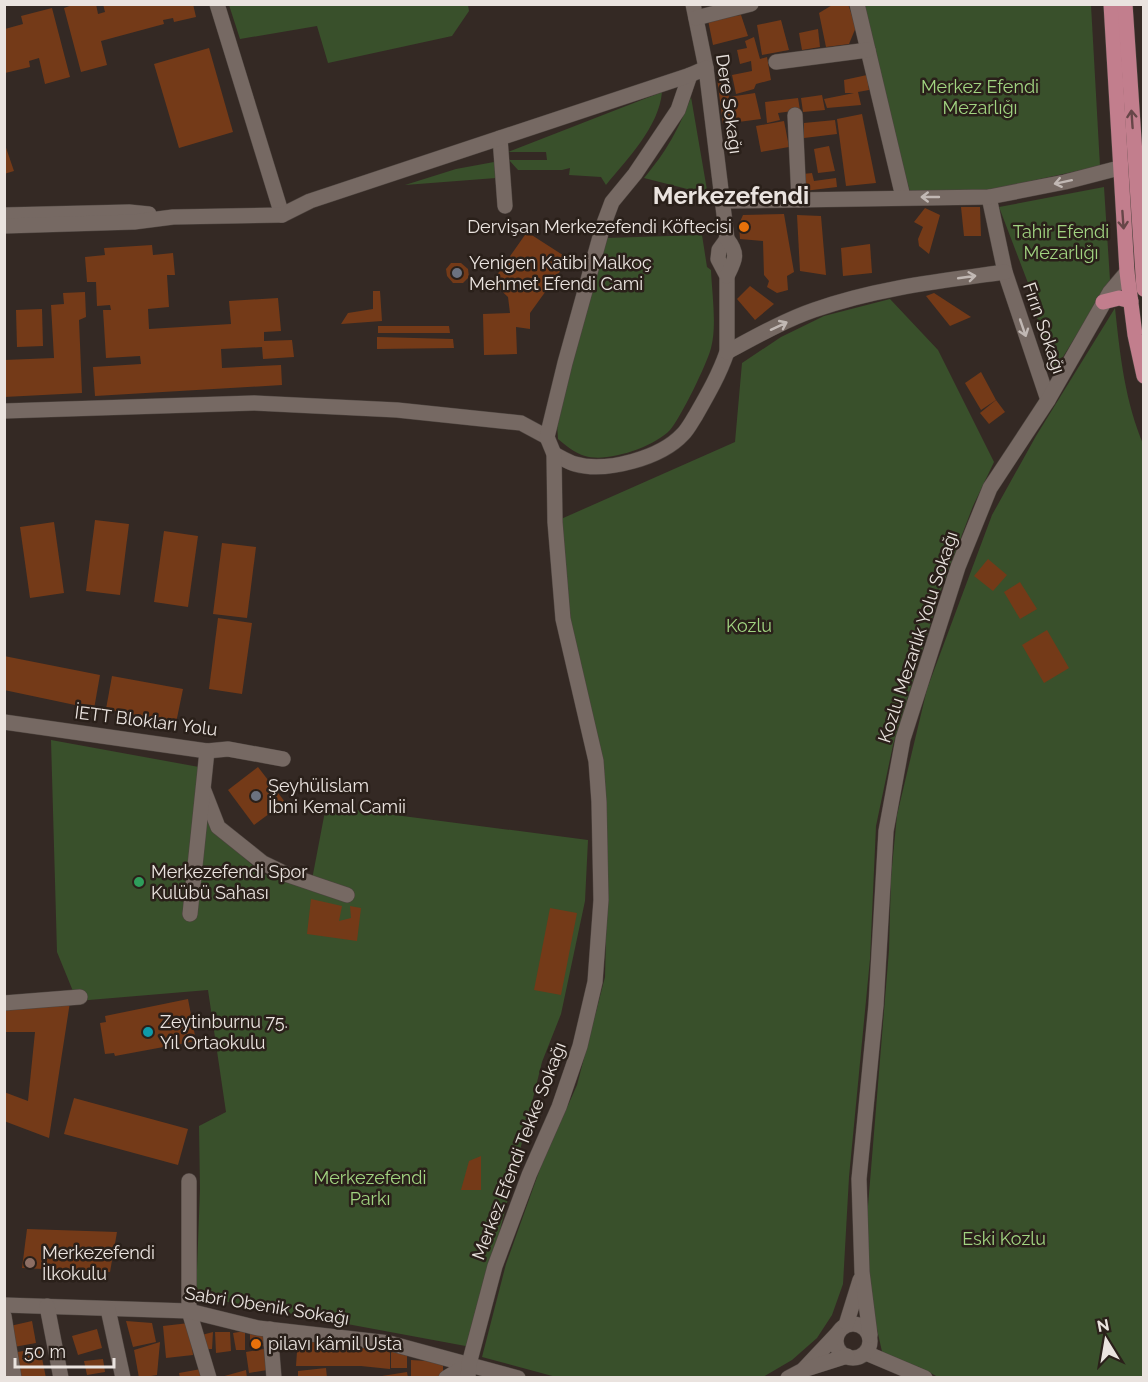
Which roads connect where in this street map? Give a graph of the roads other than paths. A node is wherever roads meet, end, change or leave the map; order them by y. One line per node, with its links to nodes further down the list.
1 (217, 4): 20 (street)
2 (751, 4): 6 (street, Dere Sokağı)
3 (857, 4): 7 (street)
4 (1111, 4): 13 (main road)
5 (1125, 4): 13 (main road, one-way to 5)
6 (694, 11): 9 (street, Dere Sokağı)
7 (868, 50): 8 (street); 14 (street)
8 (776, 62)
9 (706, 69): 10 (street); 17 (street, Dere Sokağı)
10 (690, 75): 12 (street); 33 (street)
11 (795, 115): 16 (street)
12 (500, 138): 18 (street); 20 (street)
13 (1127, 166): 15 (street, one-way to 15); 23 (main road); 25 (main road, one-way to 25)
14 (903, 197): 15 (street, one-way to 14); 16 (street)
15 (988, 197): 24 (street, Fırın Sokağı)
16 (799, 200): 17 (street)
17 (723, 201): 29 (street, Dere Sokağı)
18 (505, 206)
19 (4, 215): 21 (street)
20 (282, 215): 21 (street)
21 (173, 218): 22 (street)
22 (4, 226)
23 (1141, 261): 25 (main road); 26 (main road)
24 (1005, 272): 29 (street, one-way to 24); 31 (street, Fırın Sokağı, one-way to 31)
25 (1127, 272): 27 (main road); 28 (street, Kozlu Mezarlık Yolu Sokağı)
26 (1143, 289)
27 (1131, 301): 28 (main road); 30 (main road)
28 (1103, 302): 31 (street, Kozlu Mezarlık Yolu Sokağı)
29 (727, 352): 34 (street)
30 (1143, 376)
31 (1047, 400): 44 (street, Kozlu Mezarlık Yolu Sokağı)
32 (4, 411): 33 (street)
33 (547, 437): 34 (street, Merkez Efendi Tekke Sokağı)
34 (554, 454): 56 (street, Merkez Efendi Tekke Sokağı)
35 (4, 722): 36 (street, İETT Blokları Yolu)
36 (207, 751): 37 (street, İETT Blokları Yolu); 38 (street)
37 (283, 759)
38 (204, 791): 39 (street); 40 (street)
39 (347, 895)
40 (190, 914)
41 (80, 997): 42 (street)
42 (4, 1003)
43 (189, 1180): 48 (street)
44 (862, 1272): 51 (street); 52 (street)
45 (4, 1305): 46 (street, Sabri Obenik Sokağı)
46 (47, 1306): 47 (street, Sabri Obenik Sokağı); 58 (street)
47 (108, 1309): 48 (street, Sabri Obenik Sokağı); 59 (street)
48 (189, 1311): 50 (street, Sabri Obenik Sokağı); 60 (street)
49 (4, 1316): 57 (street)
50 (270, 1329): 56 (street, Sabri Obenik Sokağı); 61 (street)
51 (842, 1330): 52 (street); 54 (street); 55 (street)
52 (870, 1335): 53 (street)
53 (866, 1353): 54 (street); 65 (street)
54 (847, 1356): 55 (street)
55 (803, 1370): 64 (street)
56 (468, 1371): 62 (street); 63 (street, Sabri Obenik Sokağı)
57 (14, 1377)
58 (62, 1377)
59 (123, 1377)
60 (209, 1377)
61 (274, 1377)
62 (446, 1377)
63 (518, 1377)
64 (788, 1377)
65 (925, 1377)

